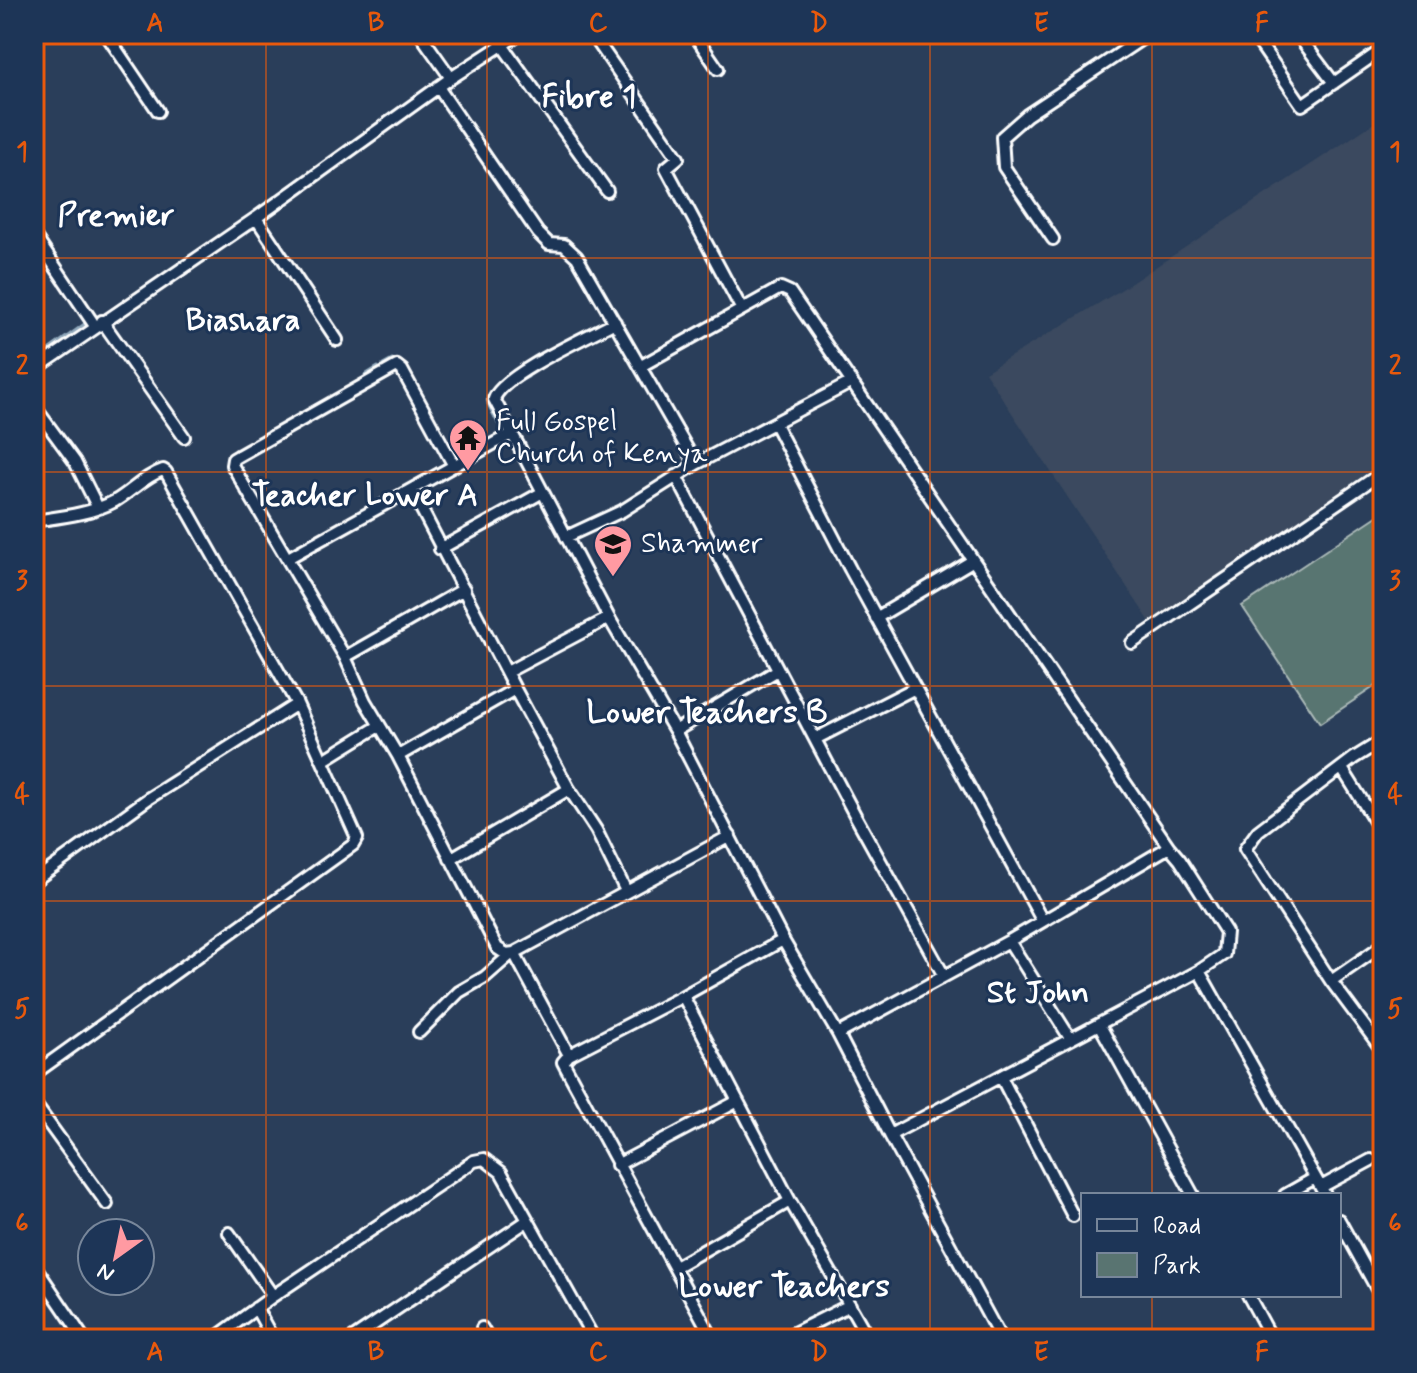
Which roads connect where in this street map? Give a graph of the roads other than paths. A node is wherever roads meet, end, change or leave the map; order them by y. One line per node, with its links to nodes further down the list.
1 (106, 34): 15 (street)
2 (420, 34): 12 (street)
3 (519, 34): 9 (street)
4 (592, 34): 20 (street)
5 (694, 34): 11 (street)
6 (1149, 34): 19 (street)
7 (1253, 34): 13 (street)
8 (1297, 34): 13 (street)
9 (502, 45): 12 (street); 16 (street)
10 (1383, 49): 13 (street)
11 (718, 69)
12 (451, 78): 14 (street)
13 (1334, 83)
14 (438, 87): 17 (street); 21 (street)
15 (158, 111)
16 (607, 191)
17 (256, 218): 22 (street); 23 (street)
18 (34, 235): 22 (street)
19 (1053, 239)
20 (741, 308): 24 (street); 26 (street)
21 (615, 322): 24 (street); 29 (street)
22 (98, 324): 25 (street); 30 (street)
23 (337, 340)
24 (641, 366): 31 (street)
25 (35, 368)
26 (852, 382): 28 (street); 42 (street)
27 (34, 406): 37 (street)
28 (775, 424): 31 (street); 45 (street)
29 (511, 434): 32 (street); 36 (street)
30 (184, 437)
31 (696, 464): 34 (street)
32 (454, 466): 35 (street); 41 (street)
33 (1383, 472): 46 (street)
34 (676, 476): 39 (street); 48 (street)
35 (412, 491): 40 (street); 41 (street)
36 (543, 492): 39 (street); 40 (street)
37 (98, 508): 38 (street); 52 (street)
38 (34, 521)
39 (566, 537): 44 (street)
40 (440, 549): 43 (street)
41 (288, 558): 47 (street)
42 (972, 561): 45 (street); 63 (street)
43 (464, 589): 47 (street); 49 (street)
44 (609, 618): 49 (street); 54 (street)
45 (876, 618): 50 (street)
46 (1132, 643)
47 (345, 657): 53 (street)
48 (778, 670): 54 (street); 55 (street)
49 (507, 672): 51 (street)
50 (915, 688): 55 (street); 67 (street)
51 (515, 689): 57 (street); 60 (street)
52 (297, 704): 58 (street); 65 (street)
53 (379, 726): 57 (street); 58 (street)
54 (675, 731): 62 (street)
55 (815, 739): 73 (street)
56 (1383, 740): 59 (street)
57 (398, 756): 64 (street)
58 (324, 760): 82 (street)
59 (1343, 770): 61 (street); 74 (street)
60 (569, 789): 64 (street); 66 (street)
61 (1383, 834)
62 (730, 836): 66 (street); 68 (street)
63 (1169, 847): 67 (street); 72 (street)
64 (450, 859): 71 (street)
65 (34, 881)
66 (626, 891): 71 (street)
67 (1042, 920): 69 (street)
68 (783, 940): 75 (street); 78 (street)
69 (1009, 941): 73 (street); 79 (street)
70 (1383, 945): 74 (street)
71 (512, 954): 77 (street); 81 (street)
72 (1199, 971): 76 (street); 89 (street)
73 (944, 976): 78 (street)
74 (1331, 981): 80 (street)
75 (683, 996): 81 (street); 84 (street)
76 (1099, 1024): 79 (street); 90 (street)
77 (419, 1032)
78 (838, 1034): 86 (street)
79 (1070, 1038): 83 (street)
80 (1383, 1051)
81 (569, 1055): 88 (street)
82 (34, 1074)
83 (1001, 1077): 86 (street); 94 (street)
84 (738, 1101): 88 (street); 92 (street)
85 (34, 1103): 93 (street)
86 (890, 1135): 116 (street)
87 (1371, 1160): 89 (street)
88 (617, 1165): 99 (street)
89 (1320, 1187): 91 (street)
90 (1192, 1193)
91 (1294, 1193)
92 (790, 1201): 99 (street); 104 (street)
93 (107, 1204)
94 (1073, 1216)
95 (527, 1221): 101 (street); 110 (street); 112 (street)
96 (1341, 1223): 100 (street)
97 (229, 1233): 101 (street)
98 (34, 1265): 107 (street)
99 (675, 1267): 113 (street)
100 (1380, 1287): 103 (street)
101 (273, 1296): 105 (street)
102 (1249, 1297): 117 (street)
103 (1383, 1300)
104 (850, 1305): 114 (street); 115 (street)
105 (256, 1308): 108 (street); 109 (street)
106 (482, 1328): 111 (street)
107 (84, 1339)
108 (214, 1339)
109 (273, 1339)
110 (352, 1339)
111 (488, 1339)
112 (594, 1339)
113 (713, 1339)
114 (782, 1339)
115 (869, 1339)
116 (1001, 1339)
117 (1272, 1339)

